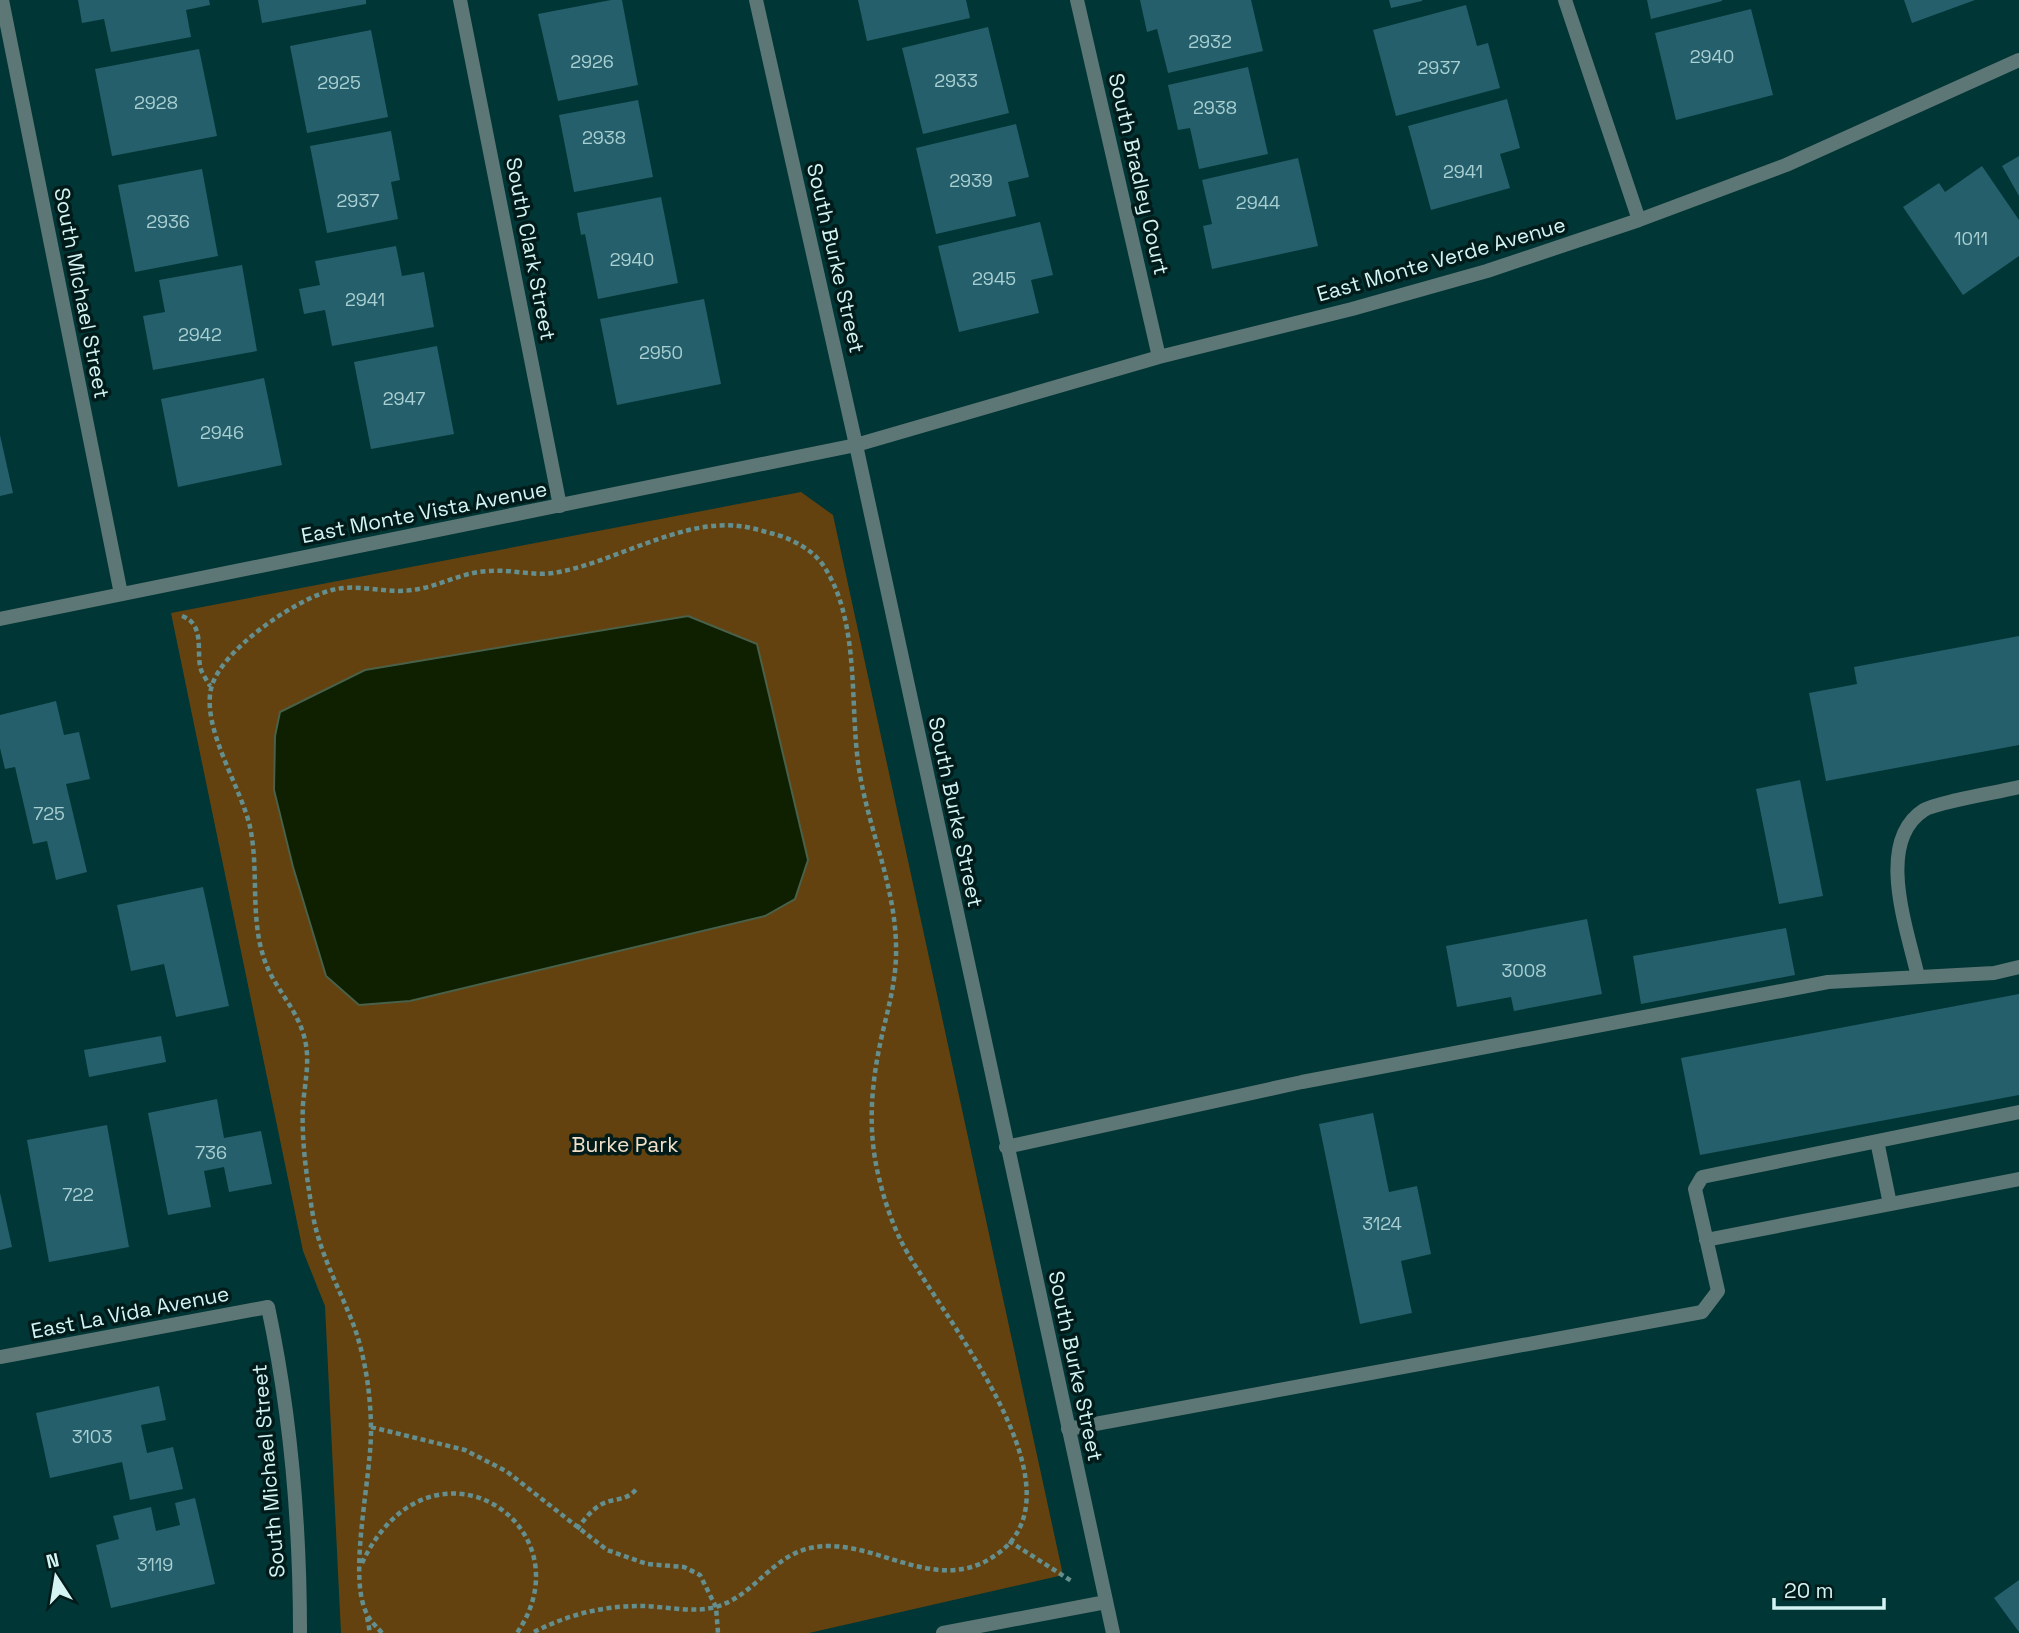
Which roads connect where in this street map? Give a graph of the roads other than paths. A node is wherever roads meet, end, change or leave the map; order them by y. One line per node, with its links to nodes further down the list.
1 (2, 0): 11 (street, South Michael Street)
2 (460, 0): 10 (street, South Clark Street)
3 (757, 0): 9 (street, South Burke Street)
4 (1077, 0): 8 (street, South Bradley Court)
5 (1565, 0): 7 (street)
6 (2019, 60): 7 (street, East Monte Verde Avenue)
7 (1639, 220): 8 (street, East Monte Verde Avenue)
8 (1159, 357): 9 (street, East Monte Verde Avenue)
9 (856, 445): 10 (street, East Monte Vista Avenue); 18 (street, South Burke Street)
10 (560, 506): 11 (street, East Monte Vista Avenue)
11 (121, 594): 12 (street, East Monte Vista Avenue)
12 (0, 619)
13 (2019, 787): 15 (street)
14 (2019, 967): 15 (street)
15 (1918, 977): 18 (street)
16 (2019, 1112): 17 (street)
17 (1877, 1141): 20 (street); 21 (street)
18 (1006, 1147): 24 (street, South Burke Street)
19 (2019, 1179): 20 (street)
20 (1890, 1204): 21 (street)
21 (1706, 1240): 24 (street)
22 (268, 1307): 23 (street, East La Vida Avenue); 26 (street, South Michael Street)
23 (0, 1357)
24 (1068, 1429): 25 (street, South Burke Street)
25 (1106, 1602): 27 (street); 28 (street, South Burke Street)
26 (300, 1633)
27 (943, 1633)
28 (1113, 1633)

